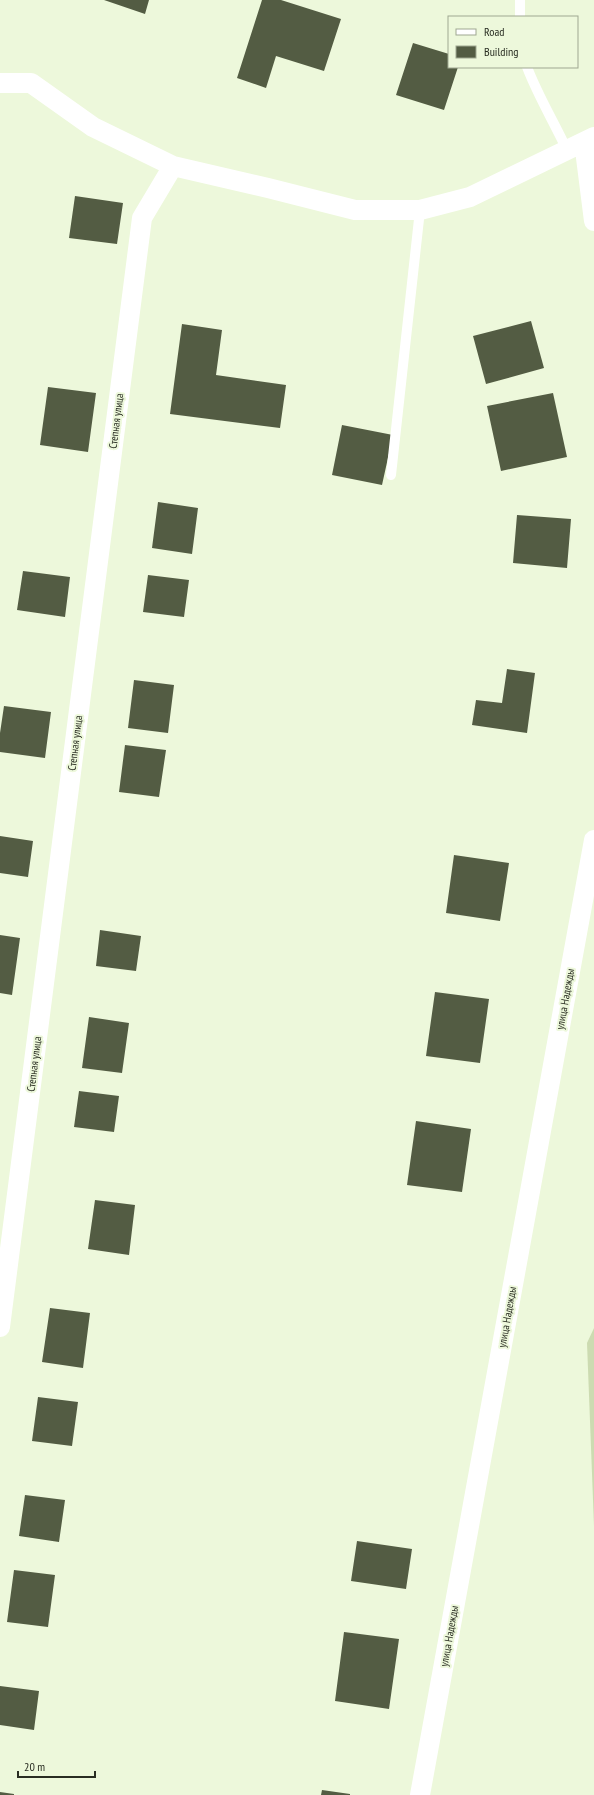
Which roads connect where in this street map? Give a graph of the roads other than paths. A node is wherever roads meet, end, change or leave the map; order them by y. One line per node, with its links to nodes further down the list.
1 (520, 0): 2 (lane)
2 (520, 16)
3 (527, 68): 5 (lane)
4 (0, 83): 6 (street)
5 (582, 143): 7 (street); 8 (street)
6 (173, 166): 7 (street); 11 (street, Степная улица)
7 (420, 210): 9 (lane)
8 (594, 221)
9 (391, 475)
10 (594, 840): 12 (street, улица Надежды)
11 (0, 1327)
12 (420, 1795)

